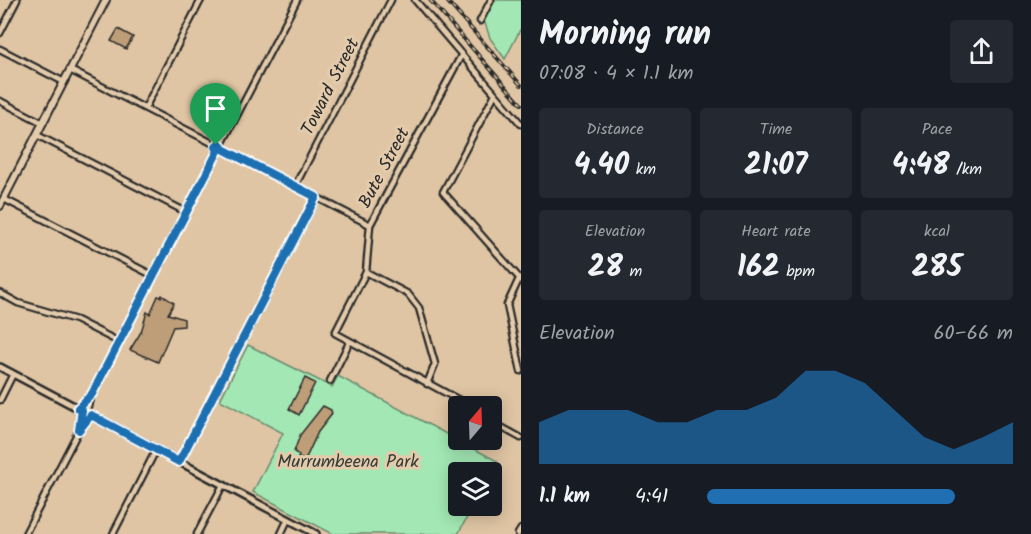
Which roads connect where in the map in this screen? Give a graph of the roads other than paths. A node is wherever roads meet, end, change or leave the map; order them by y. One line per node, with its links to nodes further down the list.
1 (17, 0): 9 (street)
2 (106, 0): 12 (main road)
3 (201, 0): 16 (street)
4 (297, 0): 20 (street)
5 (391, 0): 21 (street, Toward Street)
6 (415, 0): 11 (street)
7 (491, 0): 8 (street)
8 (480, 21)
9 (0, 33)
10 (0, 49): 13 (street)
11 (462, 54): 14 (street); 27 (street, Bute Street)
12 (70, 70): 13 (main road); 16 (street)
13 (64, 82): 17 (main road)
14 (495, 94): 18 (street); 30 (street)
15 (0, 100): 17 (street)
16 (145, 108): 20 (street)
17 (43, 123): 19 (main road)
18 (521, 124)
19 (37, 135): 23 (main road); 26 (street)
20 (220, 147): 21 (street); 26 (street)
21 (295, 186): 24 (street)
22 (0, 189): 23 (street)
23 (5, 196): 25 (main road); 29 (street)
24 (316, 197): 27 (street); 47 (street)
25 (0, 206)
26 (186, 212): 29 (street)
27 (370, 225): 28 (street, Bute Street)
28 (366, 272): 33 (street, Bute Street); 38 (street)
29 (154, 276): 32 (street)
30 (520, 279): 35 (street)
31 (0, 293): 32 (street)
32 (119, 342): 39 (street)
33 (349, 343): 37 (street); 38 (street)
34 (0, 367): 36 (street)
35 (521, 371)
36 (13, 374): 41 (street); 42 (street)
37 (330, 381)
38 (427, 384): 40 (street)
39 (92, 394): 42 (street); 42 (street)
40 (450, 396)
41 (0, 400)
42 (84, 412): 44 (street); 44 (street); 46 (street)
43 (502, 428): 45 (street)
44 (79, 430): 51 (street)
45 (521, 438)
46 (156, 450): 47 (street); 52 (street)
47 (179, 462): 48 (street)
48 (222, 484): 49 (street); 53 (street)
49 (288, 519): 54 (street); 55 (street)
50 (521, 529): 56 (street)
51 (25, 534)
52 (113, 534)
53 (197, 534)
54 (281, 534)
55 (316, 534)
56 (518, 534)

